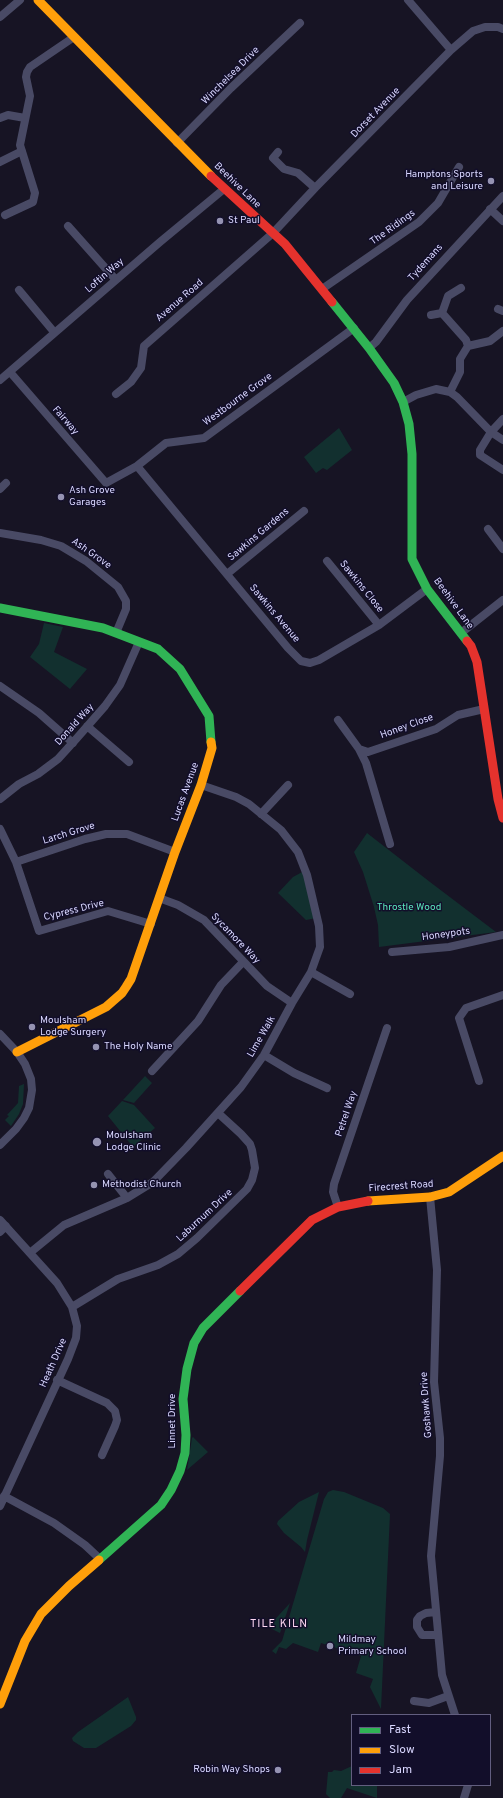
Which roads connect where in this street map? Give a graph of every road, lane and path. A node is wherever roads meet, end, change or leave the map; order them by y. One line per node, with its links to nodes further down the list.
1 (20, 0): 4 (street)
2 (38, 0): 7 (street, Beehive Lane)
3 (408, 0): 8 (street)
4 (0, 17)
5 (300, 22): 11 (street, Winchelsea Drive)
6 (503, 29): 8 (street, Dorset Avenue)
7 (74, 37): 10 (street); 11 (street, Beehive Lane)
8 (451, 50): 16 (street, Dorset Avenue)
9 (0, 118): 10 (street)
10 (25, 118): 12 (street)
11 (177, 143): 17 (street, Beehive Lane)
12 (22, 150): 14 (street); 20 (street)
13 (278, 152): 16 (street)
14 (0, 162)
15 (459, 167): 26 (street, The Ridings)
16 (315, 188): 23 (street, Dorset Avenue)
17 (224, 189): 23 (street, Beehive Lane); 24 (street, Loftin Way)
18 (503, 196): 19 (street, Tydemans)
19 (490, 209): 21 (street); 34 (street, Tydemans)
20 (5, 215)
21 (503, 221)
22 (68, 226): 24 (street)
23 (273, 233): 26 (street, Beehive Lane); 38 (street, Avenue Road)
24 (116, 280): 32 (street, Loftin Way)
25 (461, 288): 28 (street)
26 (322, 289): 30 (street, Beehive Lane)
27 (19, 290): 32 (street)
28 (442, 313): 29 (street); 33 (street)
29 (431, 315)
30 (354, 328): 34 (street, Beehive Lane); 43 (street, Westbourne Grove)
31 (503, 331): 33 (street)
32 (54, 332): 35 (street, Loftin Way)
33 (468, 346): 37 (street)
34 (369, 348): 39 (street, Beehive Lane)
35 (10, 372): 36 (street, Loftin Way); 45 (street, Fairway)
36 (0, 379)
37 (450, 392): 39 (street); 41 (street)
38 (116, 394)
39 (403, 402): 52 (street, Beehive Lane)
40 (503, 419): 41 (street)
41 (491, 432): 42 (street); 44 (street)
42 (503, 440)
43 (137, 466): 45 (street, Westbourne Grove); 51 (street, Sawkins Avenue)
44 (503, 470)
45 (106, 483)
46 (304, 511): 51 (street, Sawkins Gardens)
47 (488, 529): 49 (street)
48 (0, 533): 56 (street, Ash Grove)
49 (503, 549)
50 (327, 562): 55 (street, Sawkins Close)
51 (227, 574): 55 (street, Sawkins Avenue)
52 (427, 589): 55 (street, Sawkins Avenue); 57 (street, Beehive Lane)
53 (503, 600): 57 (street)
54 (0, 608): 56 (street, Lucas Avenue)
55 (379, 625)
56 (116, 633): 58 (street, Lucas Avenue)
57 (461, 633): 60 (street, Beehive Lane)
58 (139, 642): 62 (street, Donald Way); 66 (street, Lucas Avenue)
59 (0, 686): 63 (street)
60 (484, 709): 64 (street, Honey Close); 70 (street, Beehive Lane)
61 (338, 720): 64 (street)
62 (87, 726): 63 (street, Donald Way); 65 (street)
63 (73, 742): 68 (street, Donald Way)
64 (359, 749): 72 (street)
65 (129, 762)
66 (201, 785): 69 (street, Lime Walk); 73 (street, Lucas Avenue)
67 (288, 785): 69 (street)
68 (0, 799)
69 (261, 814): 80 (street, Lime Walk)
70 (503, 818)
71 (0, 829): 74 (street, Cypress Drive)
72 (390, 844)
73 (175, 852): 74 (street, Larch Grove); 75 (street, Lucas Avenue)
74 (16, 862): 76 (street, Cypress Drive)
75 (159, 898): 76 (street, Lucas Avenue); 79 (street, Sycamore Way)
76 (151, 924): 86 (street, Lucas Avenue)
77 (503, 935): 78 (street, Honeypots)
78 (392, 952)
79 (243, 962): 83 (street, Sycamore Way); 88 (street)
80 (311, 972): 81 (street); 83 (street, Lime Walk)
81 (350, 994)
82 (503, 995): 89 (street)
83 (292, 1003): 87 (street, Lime Walk)
84 (387, 1028): 97 (street, Petrel Way)
85 (0, 1034): 86 (street)
86 (17, 1052): 92 (street)
87 (264, 1055): 90 (street); 91 (street, Lime Walk)
88 (152, 1071)
89 (479, 1081)
90 (327, 1088)
91 (218, 1113): 96 (street, Lime Walk); 101 (street, Laburnum Drive)
92 (0, 1145)
93 (503, 1156): 95 (street, Firecrest Road)
94 (108, 1174): 96 (street)
95 (430, 1197): 97 (street, Firecrest Road); 107 (street, Goshawk Drive)
96 (127, 1198): 100 (street, Lime Walk)
97 (338, 1207): 106 (street, Linnet Drive)
98 (0, 1220): 99 (street, Heath Drive)
99 (3, 1229): 100 (street, Heath Drive)
100 (31, 1252): 101 (street, Heath Drive)
101 (72, 1307): 102 (street, Heath Drive)
102 (57, 1380): 103 (street); 104 (street, Heath Drive)
103 (102, 1455)
104 (4, 1496): 105 (street, Heath Drive); 106 (street)
105 (0, 1506)
106 (100, 1559): 111 (street, Linnet Drive)
107 (436, 1612): 108 (street, Goshawk Drive); 108 (street)
108 (438, 1635): 109 (street, Goshawk Drive)
109 (448, 1696): 110 (street); 112 (street, Goshawk Drive)
110 (414, 1701)
111 (0, 1704)
112 (455, 1714)
113 (468, 1786): 114 (street)
114 (464, 1798)

